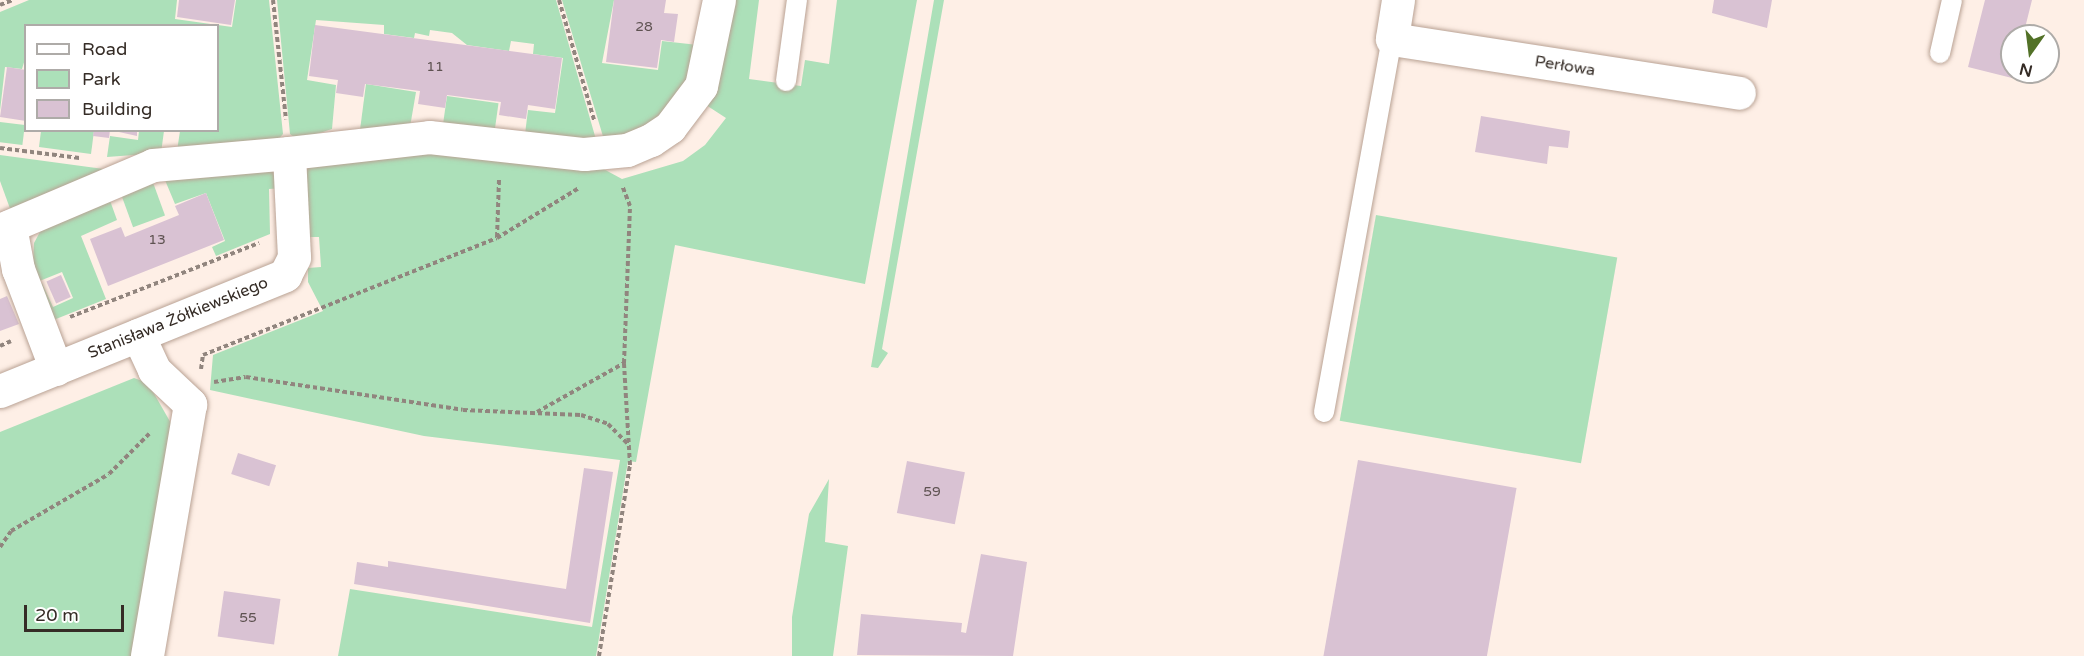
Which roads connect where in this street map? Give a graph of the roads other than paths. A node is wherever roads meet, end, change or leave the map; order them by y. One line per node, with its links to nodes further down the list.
1 (718, 0): 9 (street)
2 (797, 0): 7 (lane)
3 (1398, 0): 5 (street)
4 (1952, 0): 6 (lane)
5 (1392, 39): 8 (street, Perłowa); 14 (lane)
6 (1940, 53)
7 (786, 81)
8 (1739, 93)
9 (289, 153): 10 (street); 11 (street, Stanisława Żółkiewskiego)
10 (5, 228): 12 (street)
11 (138, 335): 12 (street, Stanisława Żółkiewskiego); 15 (street)
12 (56, 369): 13 (street, Stanisława Żółkiewskiego)
13 (0, 391)
14 (1324, 412)
15 (147, 656)

